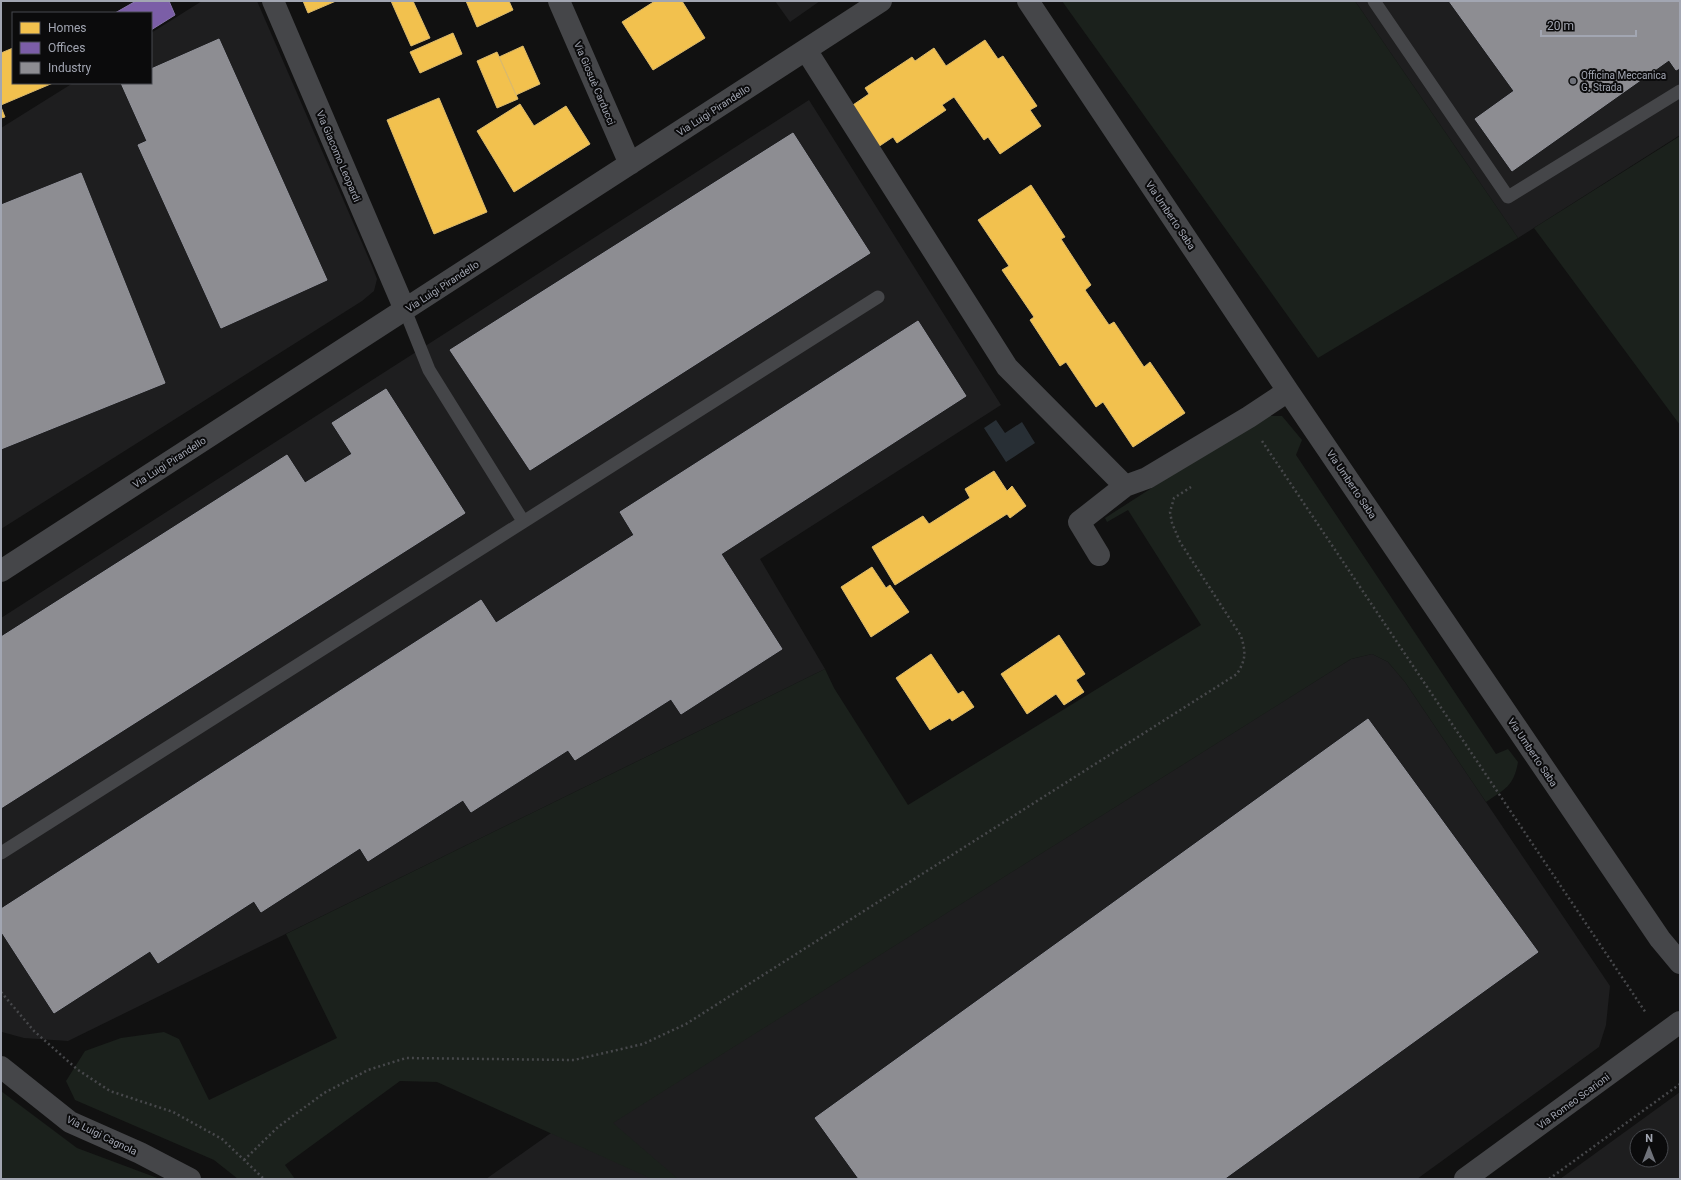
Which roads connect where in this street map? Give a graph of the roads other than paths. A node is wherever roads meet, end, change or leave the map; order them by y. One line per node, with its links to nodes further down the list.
1 (273, 1): 10 (street, Via Giacomo Leopardi)
2 (559, 1): 8 (street, Via Giosuè Carducci)
3 (881, 1): 6 (street, Via Luigi Pirandello)
4 (1028, 1): 11 (street, Via Umberto Saba)
5 (1374, 1): 7 (lane)
6 (806, 50): 8 (street, Via Luigi Pirandello); 12 (street)
7 (1680, 91)
8 (630, 164): 10 (street, Via Luigi Pirandello)
9 (878, 297): 13 (lane)
10 (405, 310): 13 (lane); 15 (street, Via Luigi Pirandello)
11 (1288, 391): 12 (street); 17 (street, Via Umberto Saba)
12 (1124, 486): 14 (street)
13 (523, 521): 16 (lane)
14 (1098, 556)
15 (1, 571)
16 (1, 853)
17 (1680, 963)
18 (1680, 1022): 21 (street, Via Romeo Scarioni)
19 (1, 1067): 20 (street, Via Luigi Cagnola)
20 (190, 1179)
21 (1466, 1179)

